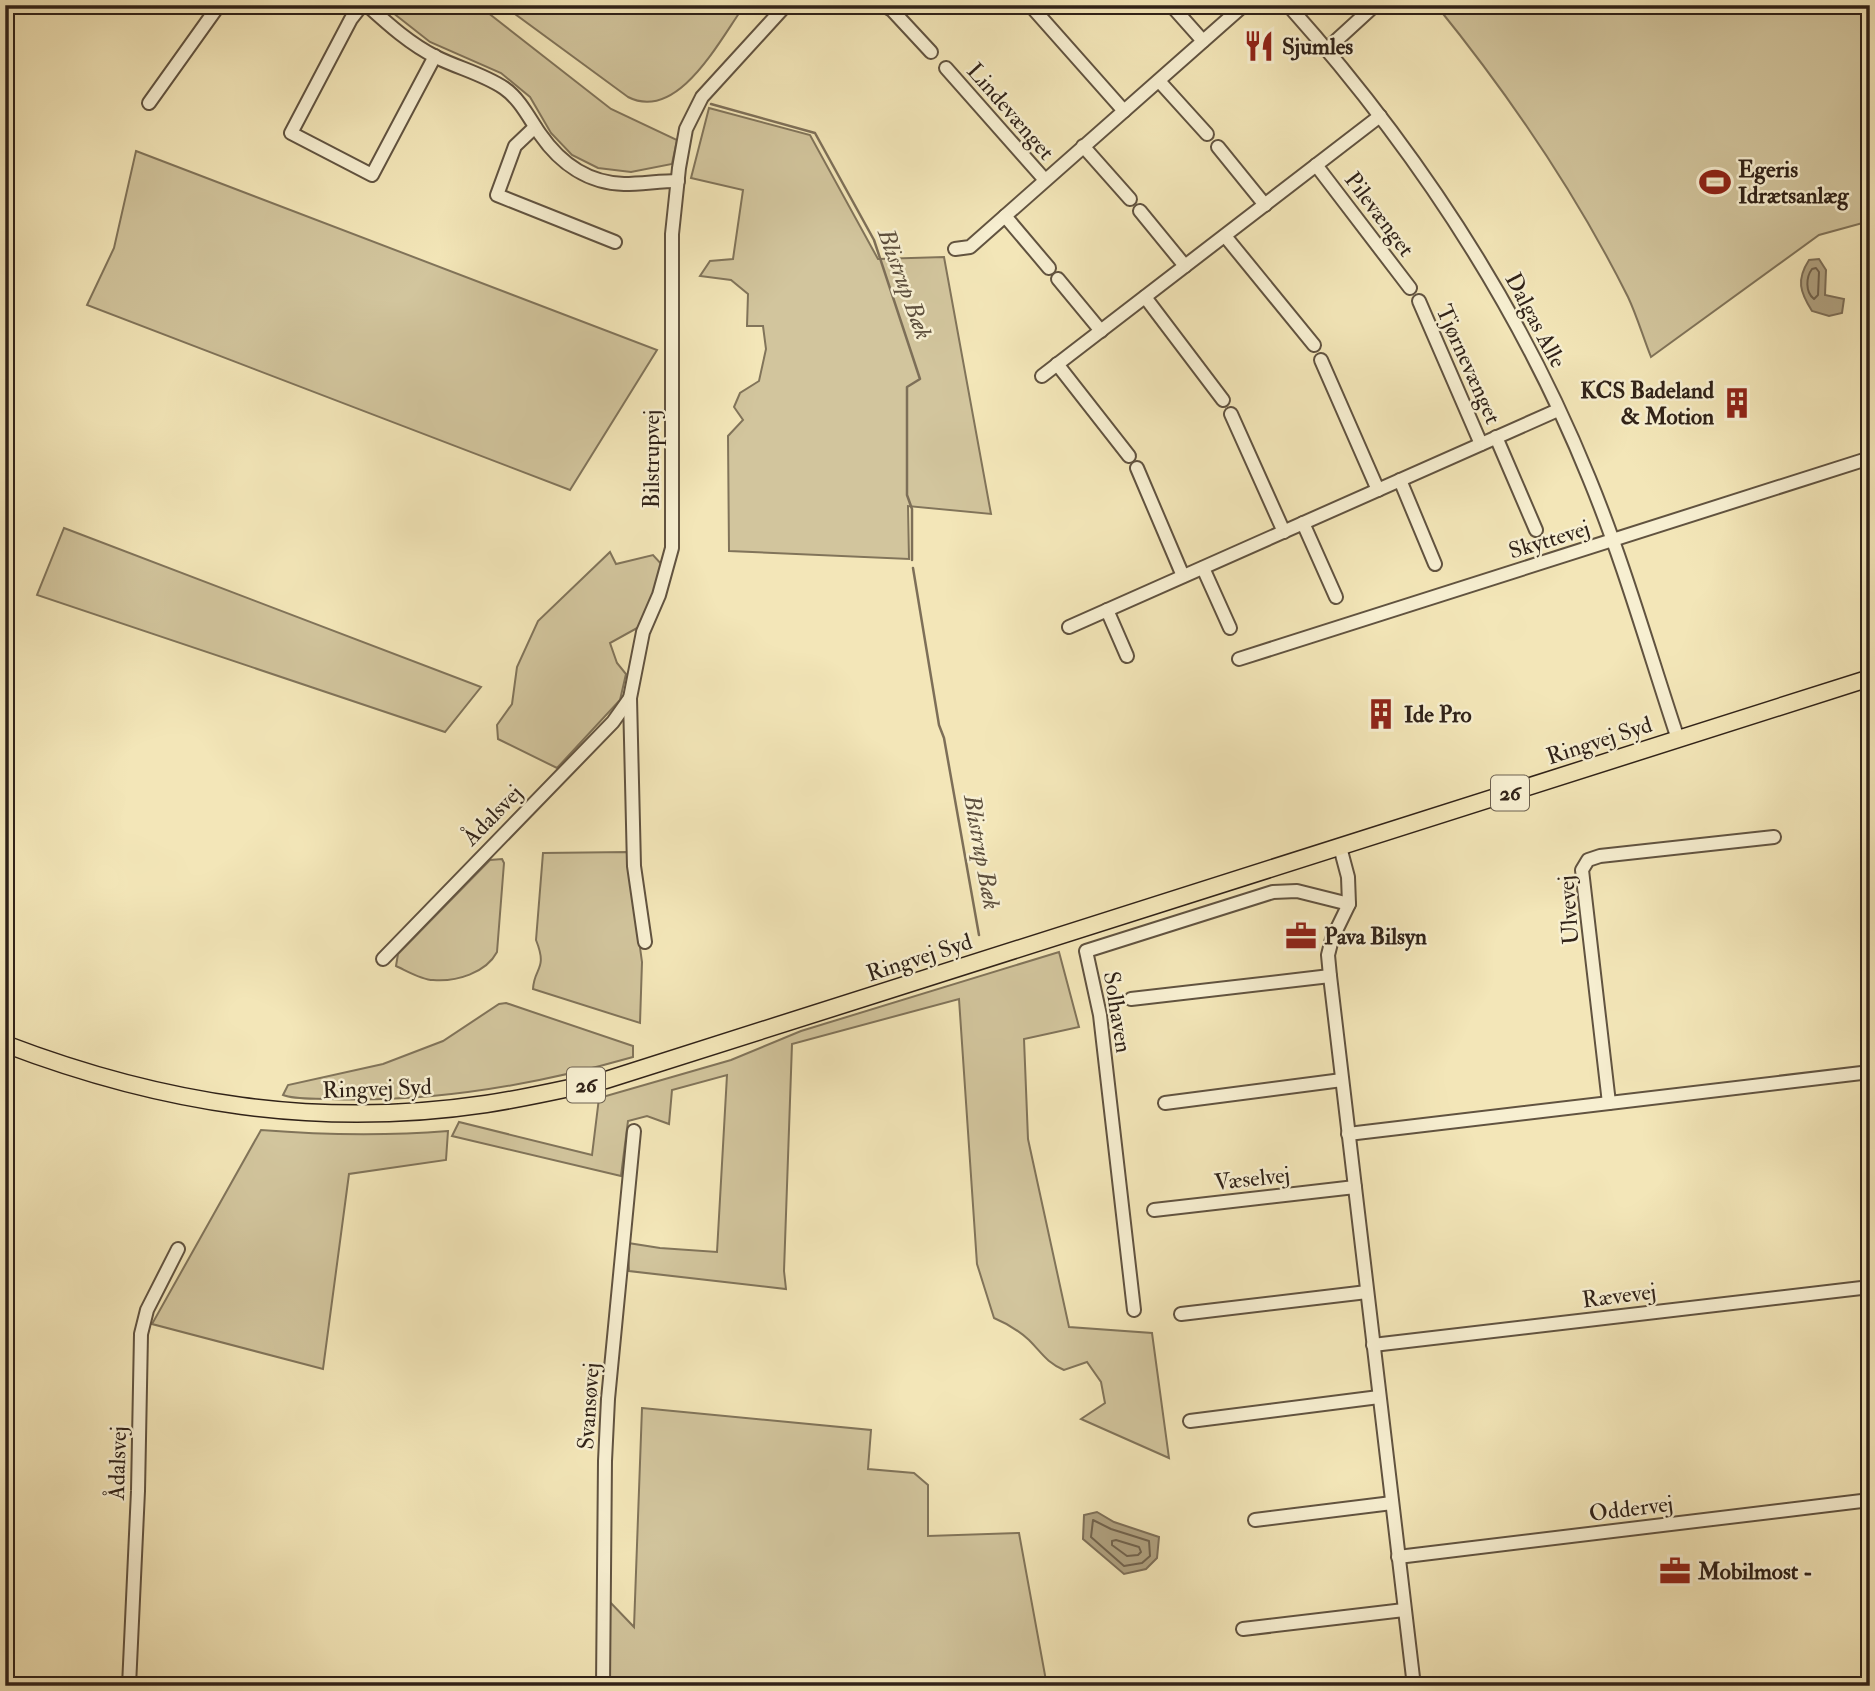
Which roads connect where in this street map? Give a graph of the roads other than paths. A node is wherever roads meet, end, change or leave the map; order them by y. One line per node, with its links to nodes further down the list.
1 (219, 5): 17 (street)
2 (362, 5): 14 (street)
3 (367, 5): 14 (street)
4 (786, 5): 26 (street, Bilstrupvej)
5 (883, 5): 13 (street)
6 (1030, 5): 18 (street)
7 (1171, 5): 11 (street)
8 (1244, 5): 11 (street, Lindevænget)
9 (1288, 5): 12 (street, Dalgas Alle)
10 (1375, 5): 12 (street)
11 (1203, 41): 16 (street, Lindevænget)
12 (1327, 49): 19 (street, Dalgas Alle)
13 (931, 52)
14 (435, 56): 20 (street)
15 (946, 68): 25 (street, Lindevænget)
16 (1159, 81): 18 (street, Lindevænget); 21 (street)
17 (149, 103)
18 (1124, 111): 22 (street, Lindevænget)
19 (1380, 116): 24 (street, Pilevænget); 46 (street, Dalgas Alle)
20 (535, 127): 26 (street); 32 (street)
21 (1207, 134)
22 (1083, 146): 25 (street, Lindevænget); 27 (street, Lindevænget)
23 (1218, 147): 28 (street)
24 (1316, 165): 28 (street, Pilevænget); 37 (street, Pilevænget)
25 (1045, 180): 30 (street, Lindevænget)
26 (678, 181): 69 (street, Bilstrupvej)
27 (1130, 199)
28 (1265, 205): 31 (street, Pilevænget)
29 (1140, 211): 34 (street)
30 (1005, 216): 33 (street, Lindevænget); 35 (street)
31 (1225, 236): 34 (street, Pilevænget); 41 (street)
32 (615, 242)
33 (955, 249)
34 (1185, 266): 38 (street, Pilevænget)
35 (1049, 268)
36 (1058, 279): 40 (street)
37 (1410, 288)
38 (1145, 297): 40 (street, Pilevænget); 45 (street)
39 (1419, 301): 49 (street, Tjørnevænget)
40 (1101, 331): 43 (street, Pilevænget)
41 (1314, 345)
42 (1321, 360): 54 (street)
43 (1057, 364): 44 (street, Pilevænget); 50 (street)
44 (1042, 376)
45 (1223, 400)
46 (1558, 410): 48 (street, Tjørnevænget); 58 (street, Dalgas Alle)
47 (1231, 414): 57 (street)
48 (1496, 437): 49 (street, Tjørnevænget); 56 (street, Tjørnevænget)
49 (1481, 444): 53 (street, Tjørnevænget)
50 (1129, 456)
51 (1870, 458): 58 (street, Skyttevej)
52 (1137, 468): 61 (street)
53 (1400, 480): 54 (street, Tjørnevænget); 59 (street)
54 (1378, 489): 55 (street, Tjørnevænget)
55 (1303, 523): 57 (street, Tjørnevænget); 62 (street)
56 (1536, 530)
57 (1284, 532): 60 (street, Tjørnevænget)
58 (1613, 541): 67 (street, Skyttevej); 70 (street, Dalgas Alle)
59 (1436, 564)
60 (1203, 568): 61 (street, Tjørnevænget); 65 (street)
61 (1183, 576): 63 (street, Tjørnevænget)
62 (1336, 597)
63 (1107, 610): 64 (street, Tjørnevænget); 66 (street)
64 (1069, 627)
65 (1230, 628)
66 (1127, 656)
67 (1239, 659)
68 (1870, 678): 70 (main road, Ringvej Syd / 26)
69 (630, 698): 74 (street, Bilstrupvej); 75 (street, Ådalsvej)
70 (1678, 739): 72 (main road, Ringvej Syd / 26)
71 (1774, 837): 81 (street, Ulvevej)
72 (1340, 847): 73 (street); 78 (main road, Ringvej Syd / 26)
73 (1349, 904): 76 (street); 90 (street, Solhaven)
74 (645, 942)
75 (383, 960)
76 (1330, 976): 77 (street); 80 (street)
77 (1130, 999)
78 (5, 1044)
79 (1870, 1072): 81 (street)
80 (1342, 1080): 82 (street); 84 (street)
81 (1609, 1102): 84 (street)
82 (1165, 1103)
83 (634, 1130): 102 (street, Svansøvej)
84 (1348, 1134): 85 (street)
85 (1355, 1187): 86 (street, Væselvej); 89 (street)
86 (1154, 1210)
87 (178, 1249): 101 (street, Ådalsvej)
88 (1870, 1287): 92 (street, Rævevej)
89 (1367, 1292): 91 (street); 92 (street)
90 (1134, 1310)
91 (1181, 1314)
92 (1373, 1345): 93 (street)
93 (1380, 1397): 94 (street); 96 (street)
94 (1190, 1421)
95 (1870, 1500): 98 (street, Oddervej)
96 (1392, 1503): 97 (street); 98 (street)
97 (1255, 1520)
98 (1398, 1557): 99 (street)
99 (1404, 1610): 100 (street); 103 (street)
100 (1243, 1629)
101 (129, 1686)
102 (603, 1686)
103 (1414, 1686)

